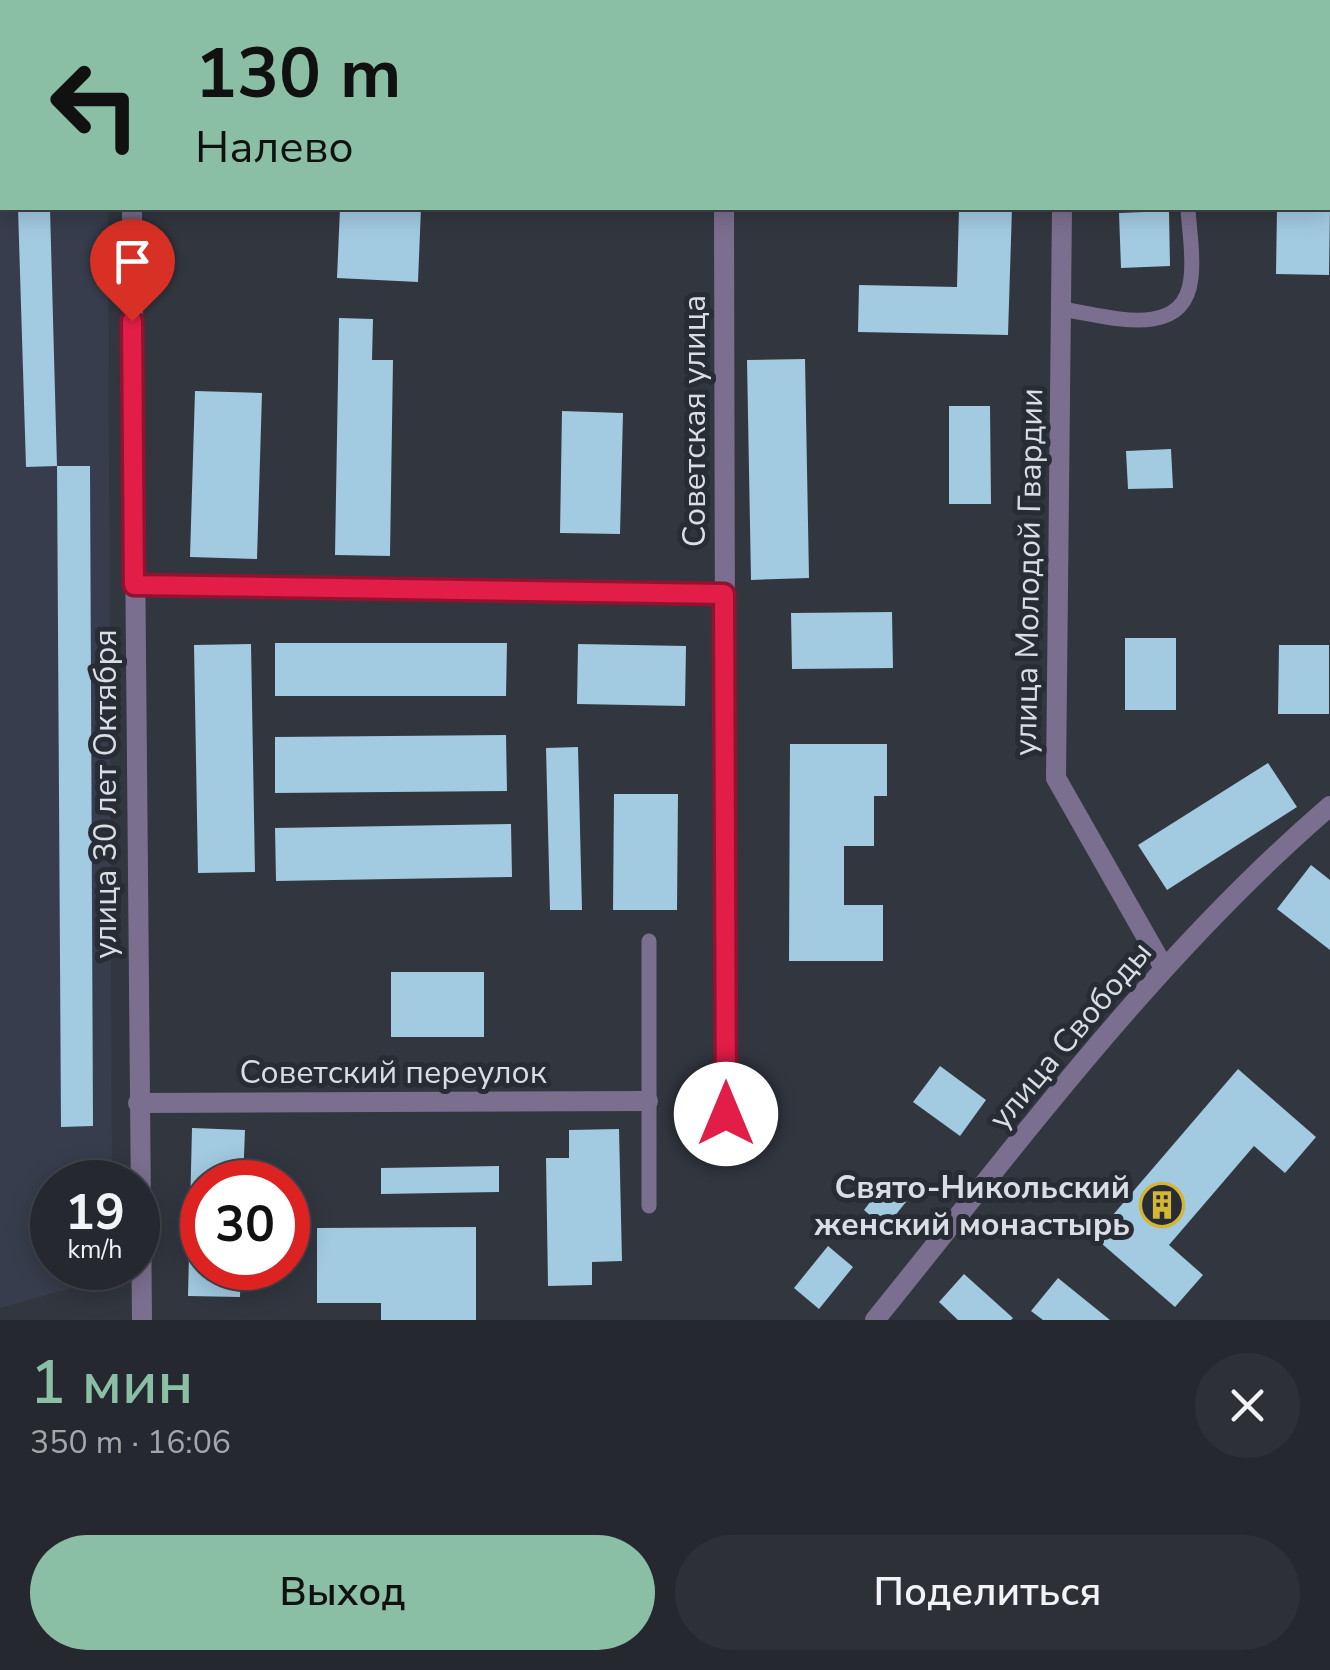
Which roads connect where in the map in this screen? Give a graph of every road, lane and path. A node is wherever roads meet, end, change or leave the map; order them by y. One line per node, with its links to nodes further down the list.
1 (132, 210): 6 (street, улица 30 лет Октября)
2 (724, 210): 7 (street, Советская улица)
3 (1062, 210): 5 (street, улица Молодой Гвардии)
4 (1188, 210): 5 (lane)
5 (1061, 309): 10 (street, улица Молодой Гвардии)
6 (134, 585): 7 (street); 12 (street, улица 30 лет Октября)
7 (724, 594): 13 (street, Советская улица)
8 (1330, 806): 10 (street, улица Свободы)
9 (649, 941): 11 (lane)
10 (1164, 968): 16 (street, улица Свободы)
11 (648, 1101): 12 (street, Советский переулок); 14 (lane)
12 (138, 1104): 15 (street, улица 30 лет Октября)
13 (726, 1114)
14 (650, 1206)
15 (142, 1320)
16 (875, 1320)

